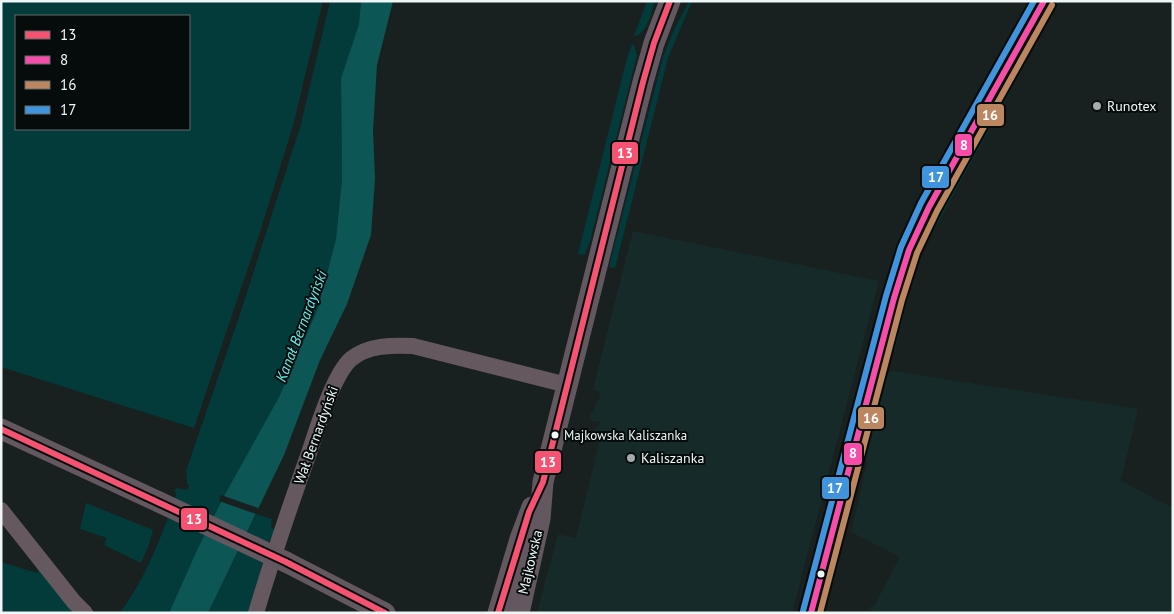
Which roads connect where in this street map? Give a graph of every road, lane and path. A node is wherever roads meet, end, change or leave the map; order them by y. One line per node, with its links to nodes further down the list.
1 (670, 1): 3 (main road, Majkowska)
2 (1044, 1): 12 (street)
3 (567, 384): 5 (main road, Majkowska); 8 (street, Wał Bernardyński)
4 (1, 429): 9 (main road, bridge)
5 (543, 482): 10 (main road, Majkowska); 11 (main road, Majkowska)
6 (3, 514): 7 (street)
7 (85, 613)
8 (256, 613)
9 (385, 613)
10 (498, 613)
11 (519, 613)
12 (811, 613)

